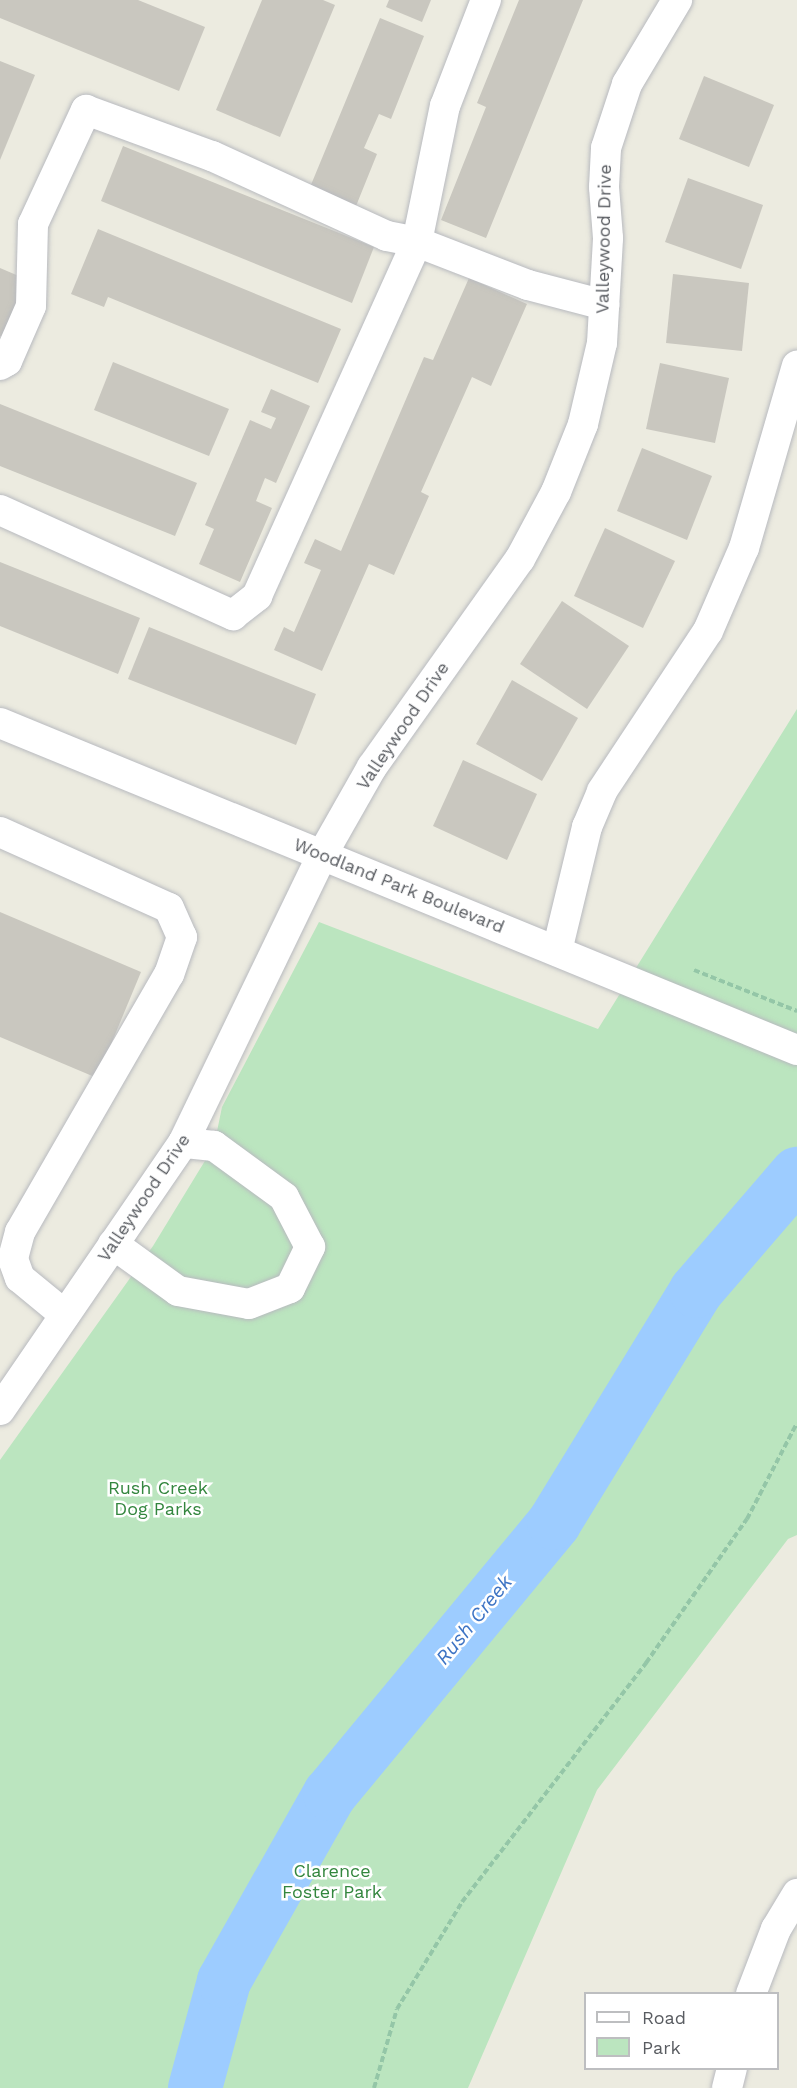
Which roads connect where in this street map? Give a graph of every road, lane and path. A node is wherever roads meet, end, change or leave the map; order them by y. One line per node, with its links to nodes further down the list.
1 (486, 0): 3 (street)
2 (677, 0): 4 (street, Valleywood Drive)
3 (417, 242): 4 (street); 5 (street); 7 (street)
4 (604, 305): 10 (street, Valleywood Drive)
5 (0, 365)
6 (797, 366): 11 (street)
7 (0, 510)
8 (0, 723): 10 (street, Woodland Park Boulevard)
9 (0, 832): 17 (street)
10 (322, 855): 11 (street, Woodland Park Boulevard); 15 (street, Valleywood Drive)
11 (557, 951): 14 (street, Woodland Park Boulevard)
12 (694, 970): 13 (path)
13 (797, 1011)
14 (797, 1050)
15 (183, 1143): 16 (street, Valleywood Drive); 16 (street)
16 (113, 1244): 18 (street, Valleywood Drive)
17 (6, 1257): 18 (street)
18 (65, 1316): 19 (street, Valleywood Drive)
19 (0, 1410)
20 (797, 1423): 24 (path)
21 (797, 1894): 22 (street)
22 (752, 1992)
23 (732, 2070): 25 (street)
24 (374, 2088)
25 (727, 2088)

